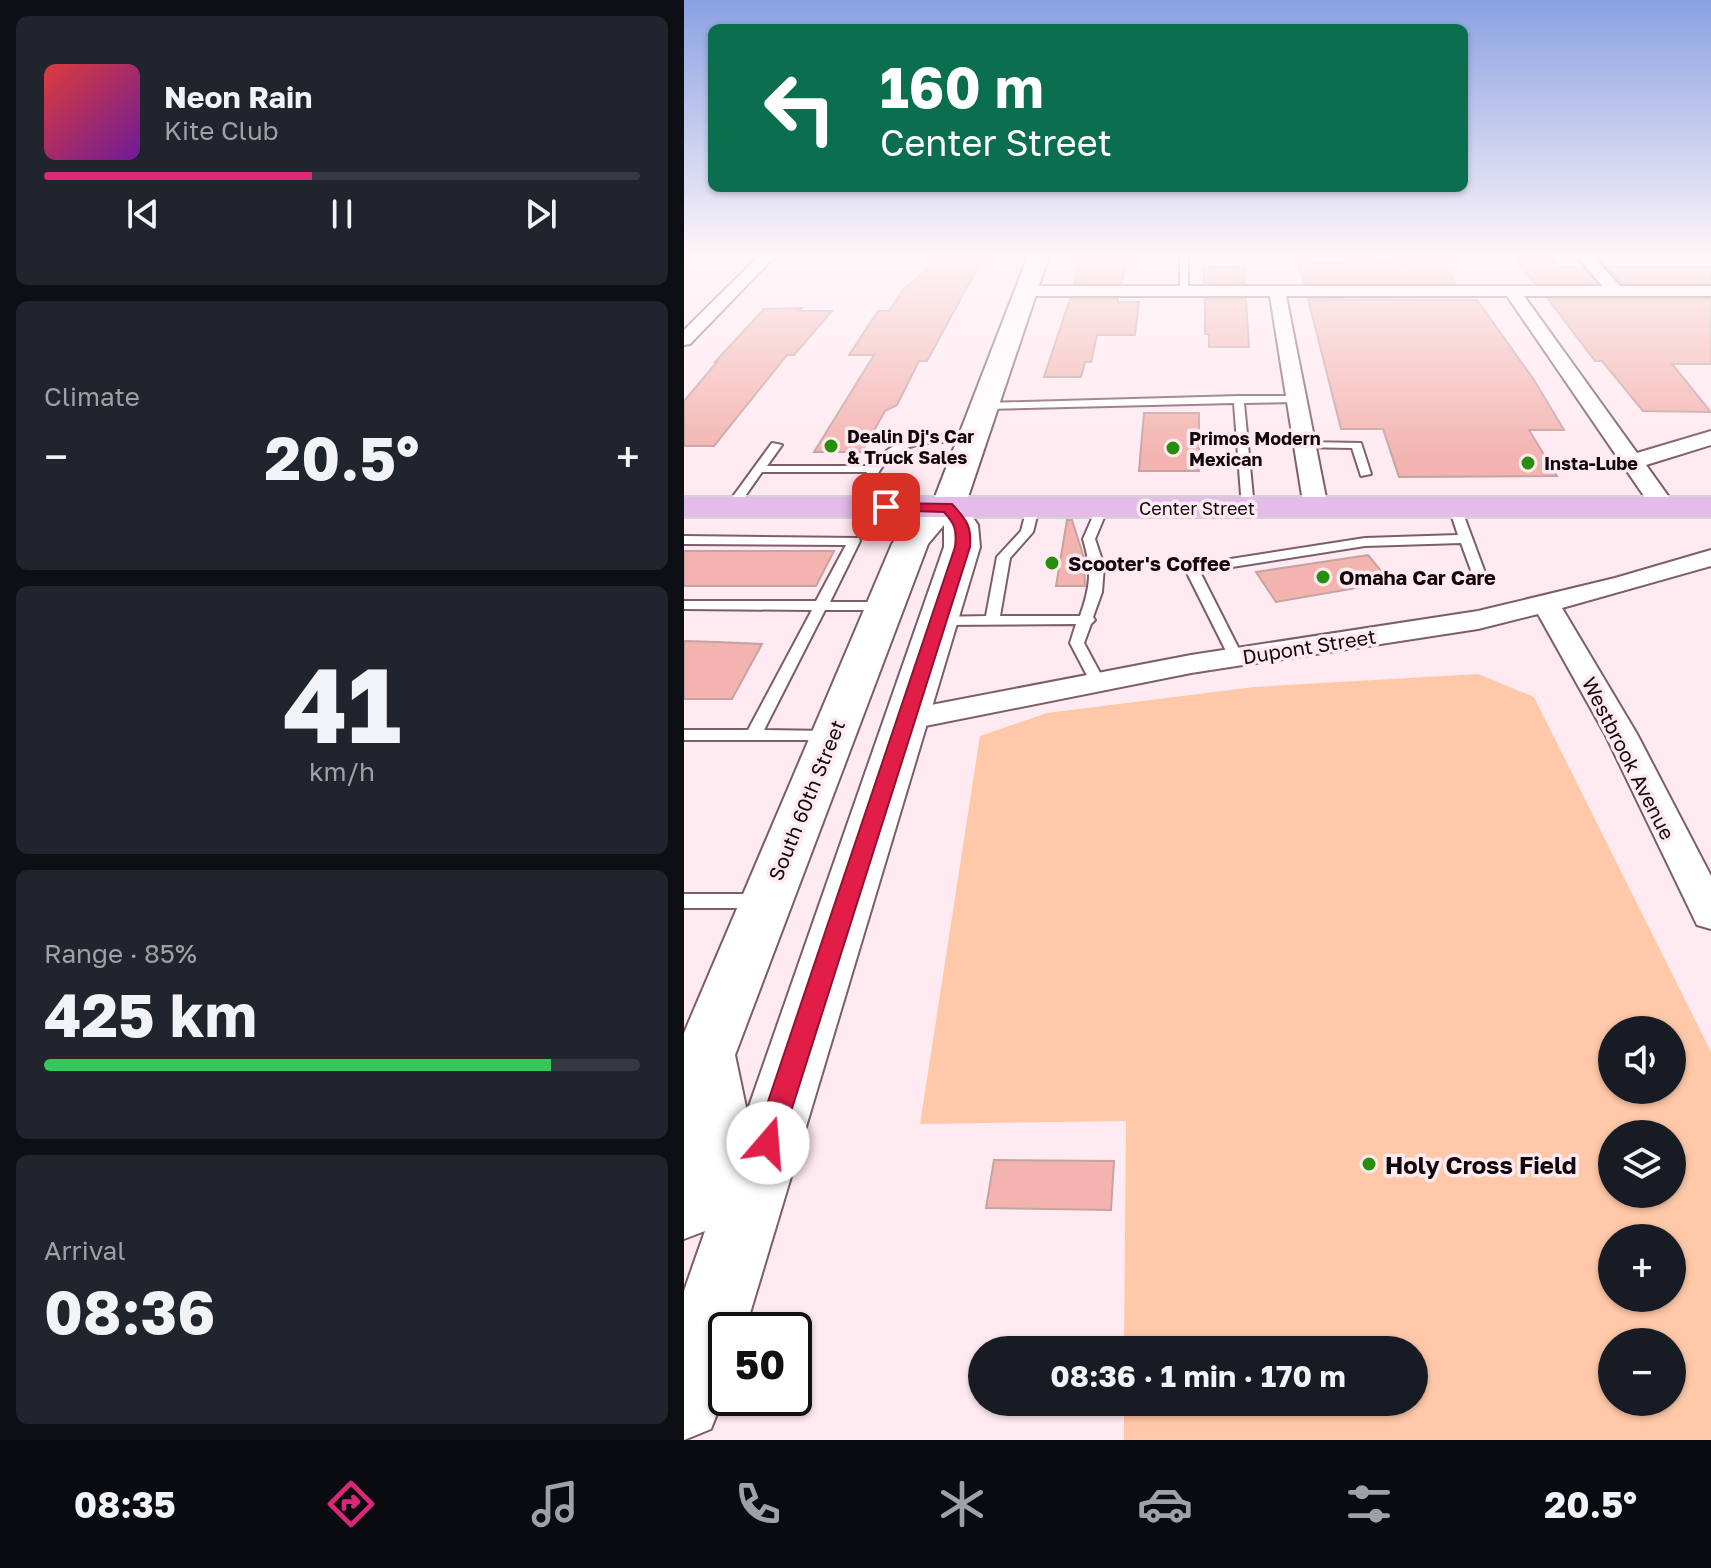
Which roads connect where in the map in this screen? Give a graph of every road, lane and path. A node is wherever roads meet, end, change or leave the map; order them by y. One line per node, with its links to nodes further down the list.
1 (701, 323): 5 (street)
2 (1015, 323): 8 (main road)
3 (1283, 323): 7 (street)
4 (1535, 323): 13 (street)
5 (684, 340)
6 (1239, 399): 7 (lane); 8 (lane); 25 (lane)
7 (1296, 399): 12 (street)
8 (985, 406): 9 (main road)
9 (972, 438): 15 (lane); 20 (main road)
10 (1711, 438): 13 (street)
11 (776, 445): 14 (lane)
12 (1304, 445): 16 (lane); 26 (street)
13 (1634, 461): 21 (street)
14 (759, 469): 15 (lane); 17 (lane)
15 (875, 469): 19 (lane)
16 (1365, 474)
17 (732, 506): 18 (main road, Center Street); 19 (main road, Center Street)
18 (684, 507)
19 (855, 507): 20 (main road, Center Street)
20 (948, 507): 23 (main road, Center Street); 35 (main road, South 60th Street); 37 (main road)
21 (1664, 507): 22 (main road, Center Street); 27 (main road, Center Street)
22 (1711, 507)
23 (1033, 508): 24 (main road, Center Street); 38 (lane)
24 (1102, 508): 25 (main road, Center Street); 36 (lane)
25 (1248, 508): 26 (main road, Center Street)
26 (1316, 508): 27 (main road, Center Street)
27 (1455, 508): 28 (lane)
28 (1466, 539): 31 (lane); 39 (lane)
29 (684, 540): 34 (lane)
30 (1711, 558): 32 (street, Dupont Street)
31 (1477, 570)
32 (1546, 604): 39 (street, Dupont Street); 47 (street, Westbrook Avenue)
33 (684, 605): 34 (lane)
34 (822, 606): 35 (lane); 43 (lane)
35 (884, 606): 44 (main road, South 60th Street)
36 (1088, 620): 38 (lane); 40 (lane)
37 (937, 621): 38 (lane); 41 (main road)
38 (992, 621)
39 (1236, 657): 40 (street, Dupont Street)
40 (1097, 682): 41 (street, Dupont Street)
41 (905, 720): 50 (main road)
42 (684, 735): 43 (lane)
43 (754, 735): 44 (lane)
44 (831, 736): 46 (main road, South 60th Street)
45 (684, 901): 46 (lane)
46 (765, 901): 48 (main road, South 60th Street)
47 (1711, 914)
48 (694, 1081): 49 (main road)
49 (684, 1206)
50 (684, 1402)

